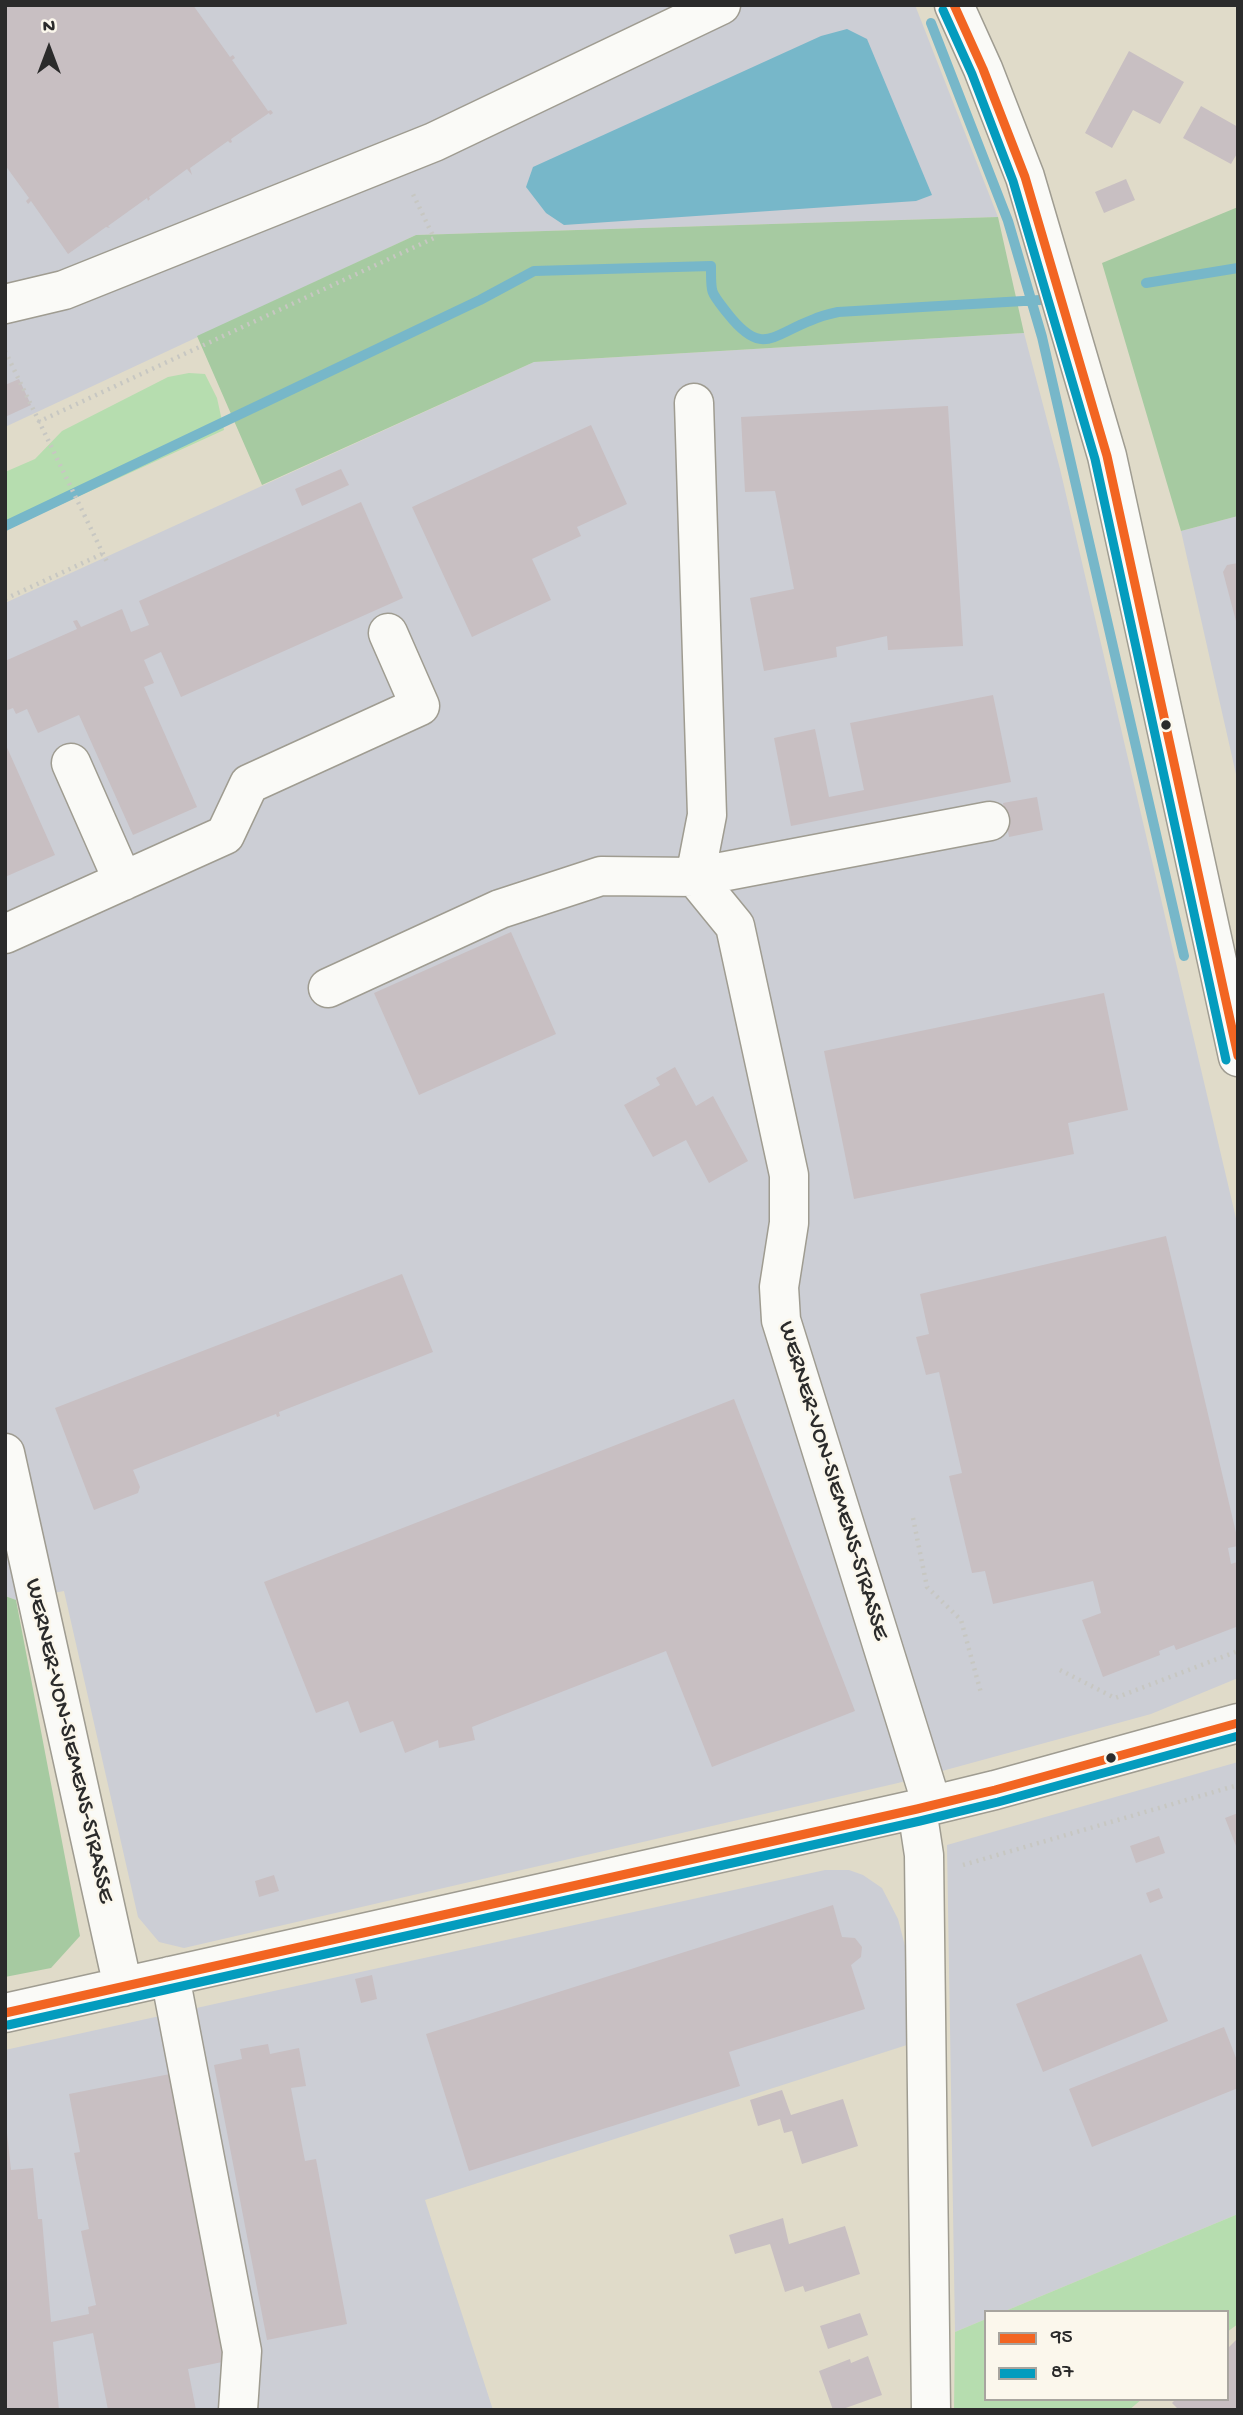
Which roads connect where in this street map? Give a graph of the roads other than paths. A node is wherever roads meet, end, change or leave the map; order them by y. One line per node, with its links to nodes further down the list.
1 (722, 5): 3 (street)
2 (954, 5): 13 (street)
3 (64, 290): 4 (street); 5 (street)
4 (5, 304)
5 (5, 331)
6 (694, 402): 10 (street)
7 (388, 633): 11 (street)
8 (71, 763): 11 (street)
9 (990, 821): 10 (street)
10 (695, 877): 14 (street); 18 (street, WERNER-VON-SIEMENS-STRASSE)
11 (123, 881): 12 (street)
12 (5, 934)
13 (1229, 980): 15 (street)
14 (328, 988)
15 (1238, 1057)
16 (5, 1453): 20 (street, WERNER-VON-SIEMENS-STRASSE)
17 (1238, 1723): 18 (street)
18 (925, 1807): 19 (street); 23 (street, WERNER-VON-SIEMENS-STRASSE)
19 (170, 1976): 20 (street); 22 (street)
20 (123, 1987): 21 (street)
21 (5, 2013)
22 (238, 2410)
23 (931, 2410)

